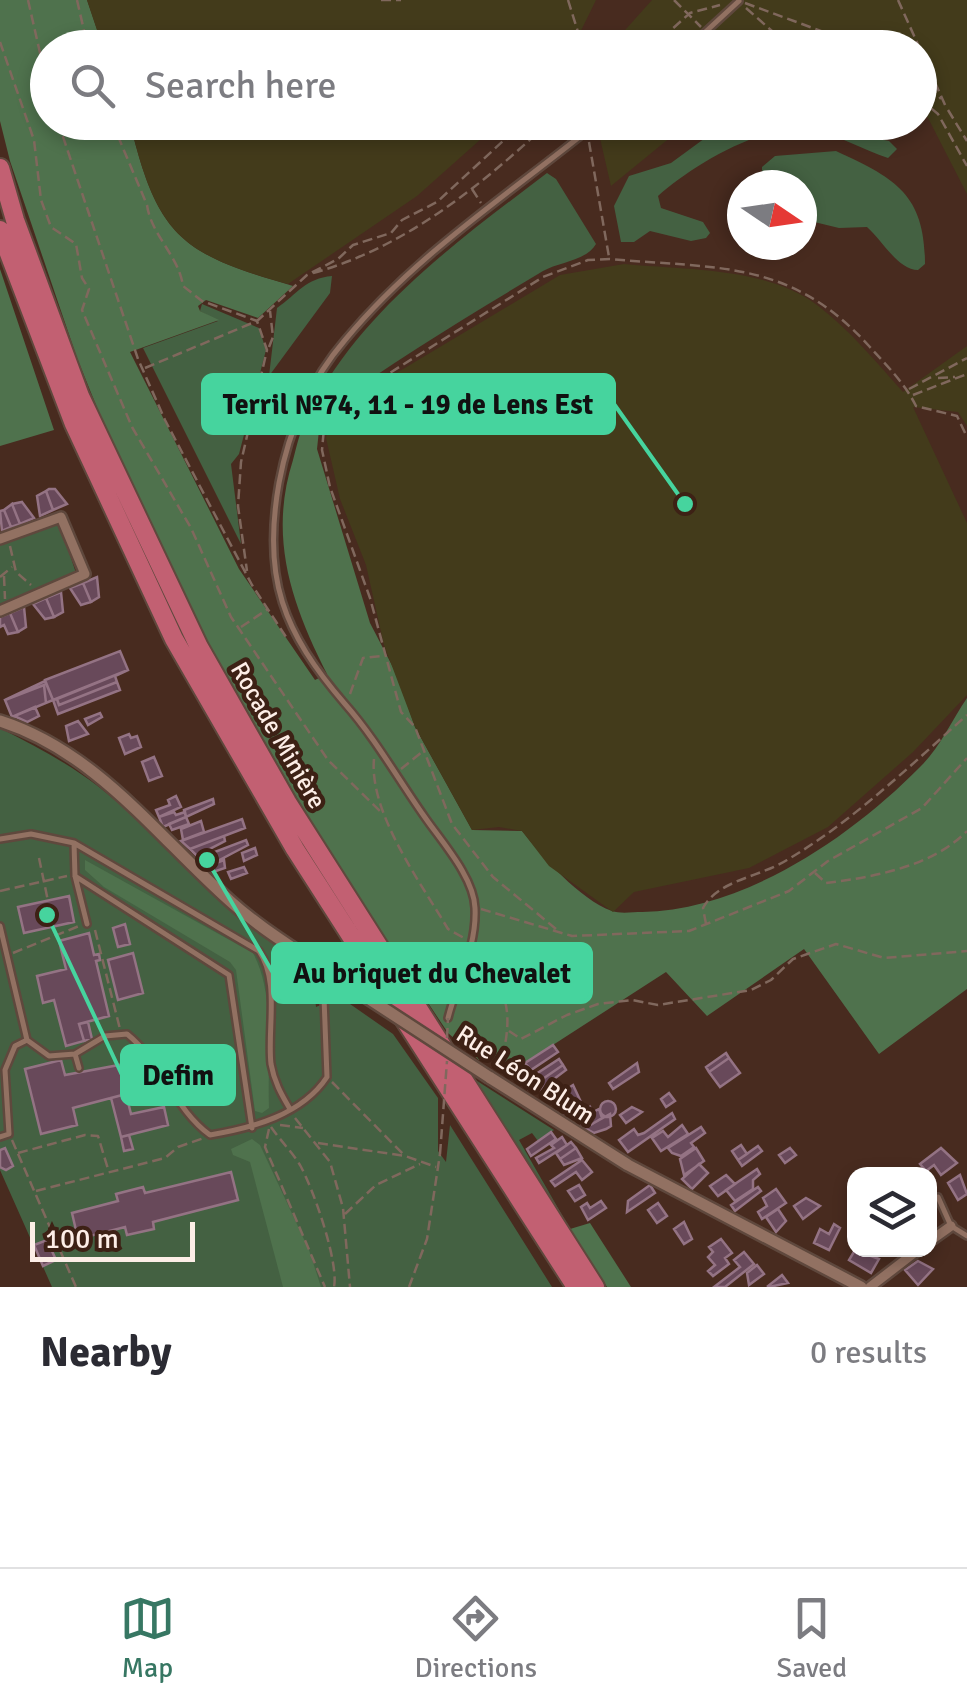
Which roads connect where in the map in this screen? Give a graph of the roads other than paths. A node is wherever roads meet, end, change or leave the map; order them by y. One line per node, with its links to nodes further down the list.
1 (739, 1): 2 (lane)
2 (709, 30)
3 (576, 140): 15 (lane)
4 (0, 168): 28 (highway, Rocade Minière)
5 (0, 230): 27 (highway, Rocade Minière)
6 (0, 540): 7 (street)
7 (2, 610)
8 (0, 722): 14 (street, Rue Léon Blum)
9 (0, 839): 10 (lane)
10 (74, 842): 11 (lane); 19 (lane)
11 (74, 876): 12 (lane); 20 (lane)
12 (88, 924)
13 (0, 926): 16 (lane)
14 (327, 971): 19 (lane); 29 (street, Rue Léon Blum, bridge)
15 (448, 1018)
16 (27, 1040): 17 (lane); 21 (lane)
17 (75, 1054): 18 (lane); 20 (lane)
18 (79, 1068)
19 (290, 1109): 20 (lane)
20 (252, 1128)
21 (0, 1137)
22 (938, 1197): 23 (lane)
23 (950, 1226): 24 (street); 25 (lane)
24 (937, 1236)
25 (967, 1236)
26 (909, 1257): 30 (street)
27 (576, 1287)
28 (595, 1287)
29 (861, 1287)
30 (870, 1287)

